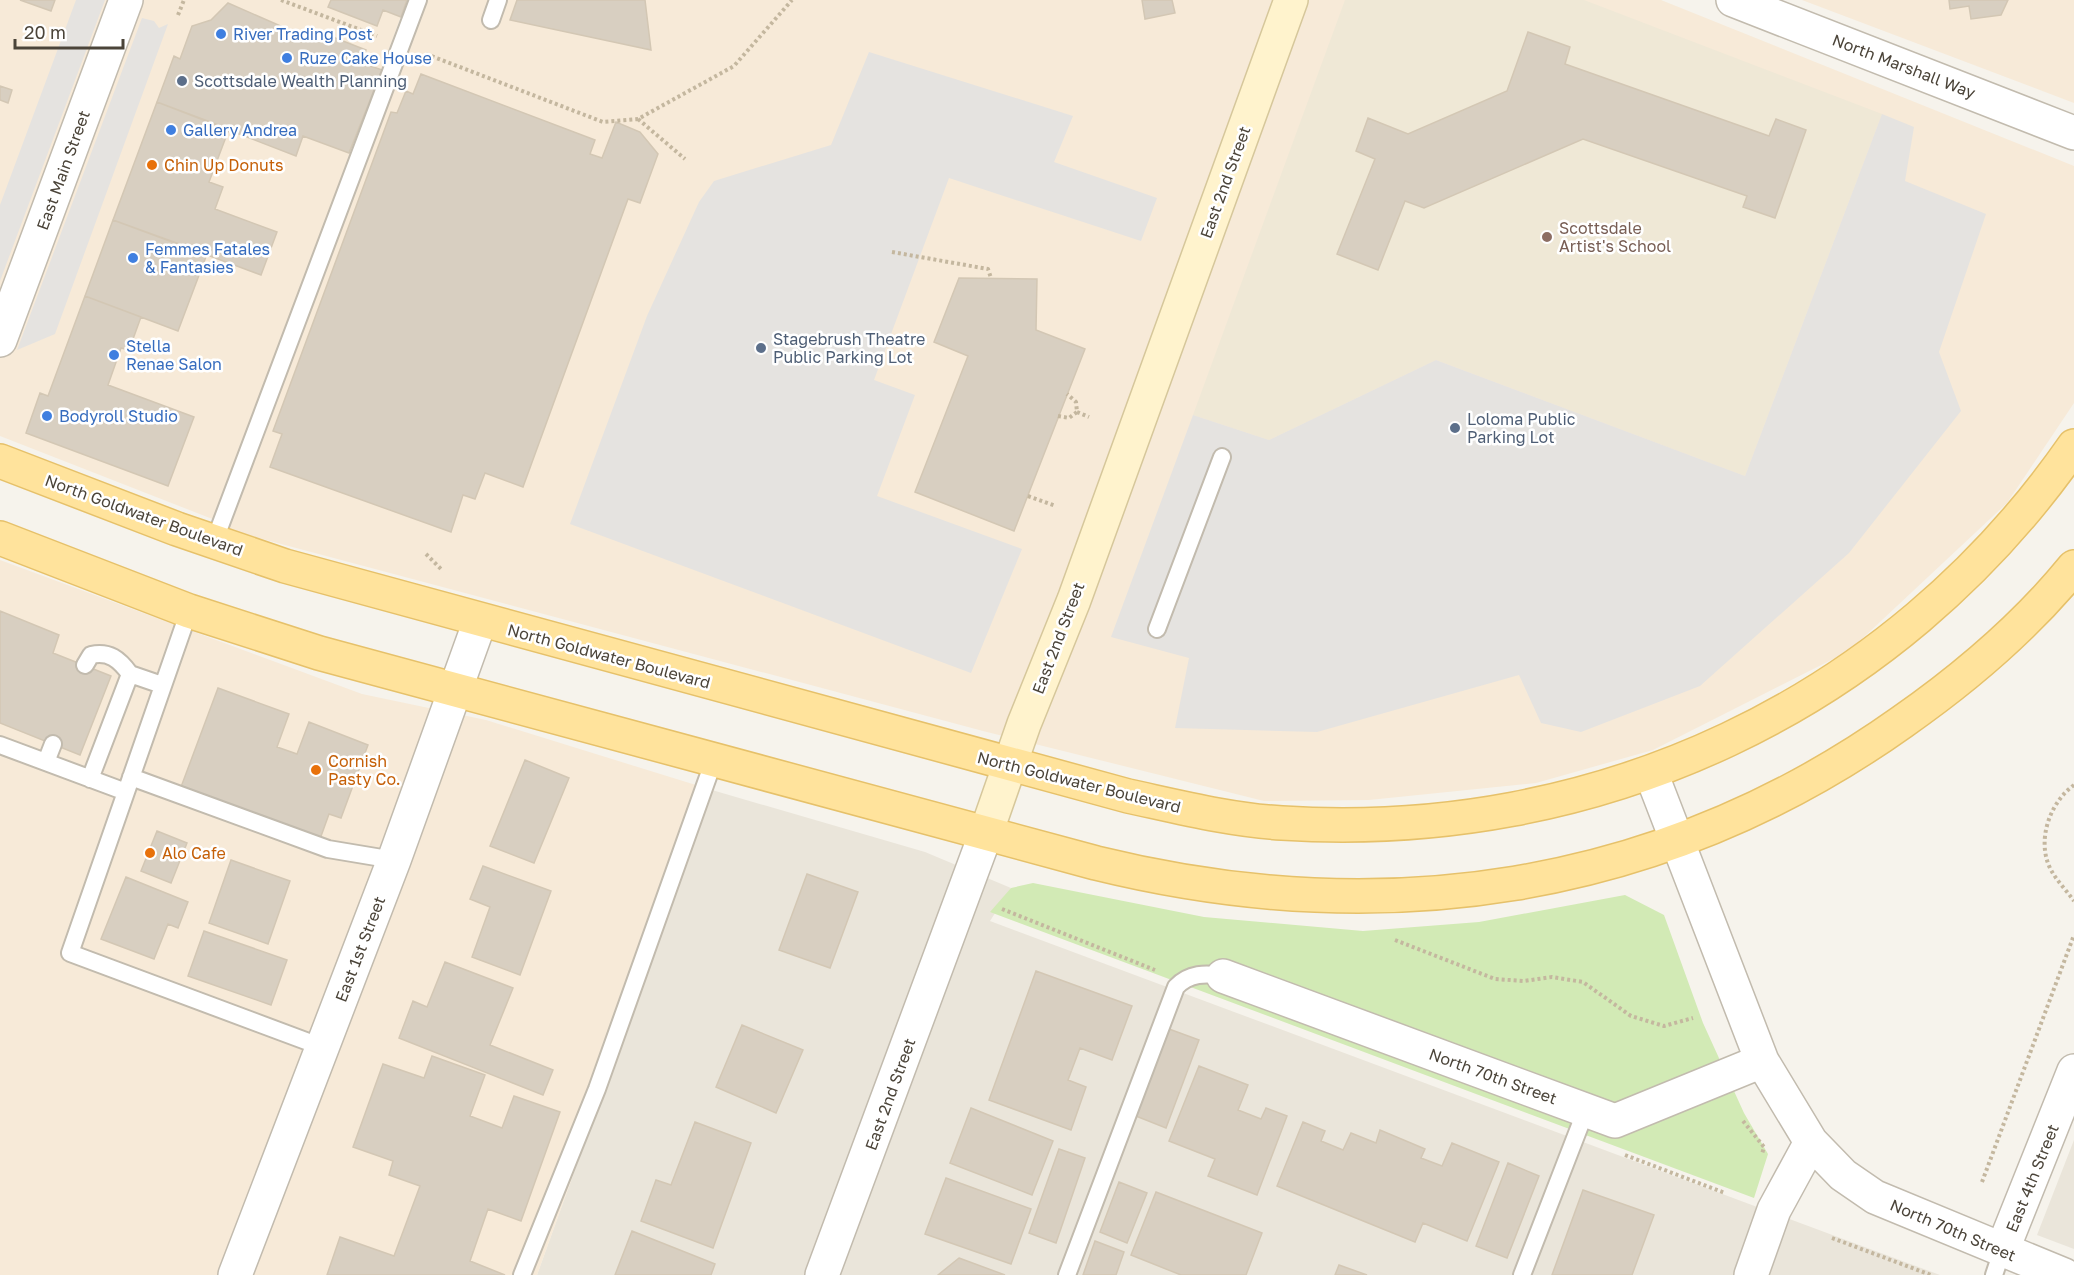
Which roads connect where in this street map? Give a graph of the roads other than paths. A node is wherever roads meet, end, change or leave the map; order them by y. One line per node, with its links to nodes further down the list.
1 (126, 0): 8 (street, East Main Street)
2 (418, 0): 13 (lane)
3 (498, 0): 6 (lane)
4 (1291, 0): 26 (street, East 2nd Street)
5 (1733, 0): 7 (street, North Marshall Way)
6 (491, 20)
7 (2074, 132)
8 (0, 340)
9 (2074, 446): 27 (main road, North Goldwater Boulevard)
10 (1222, 457): 17 (lane)
11 (0, 461): 13 (main road, North Goldwater Boulevard)
12 (0, 538): 15 (main road)
13 (214, 542): 16 (main road, North Goldwater Boulevard)
14 (2074, 567): 31 (main road)
15 (189, 611): 20 (lane); 21 (main road)
16 (480, 621): 21 (street, East 1st Street); 26 (main road, North Goldwater Boulevard)
17 (1157, 630)
18 (84, 665): 19 (lane)
19 (130, 674): 20 (lane); 28 (lane)
20 (162, 685): 29 (lane)
21 (455, 691): 24 (main road); 32 (street, East 1st Street)
22 (54, 744): 25 (lane)
23 (0, 745): 25 (lane)
24 (714, 760): 30 (main road); 41 (lane)
25 (46, 762): 28 (lane)
26 (1010, 765): 27 (main road, North Goldwater Boulevard); 30 (street, East 2nd Street)
27 (1651, 773): 31 (street, North 70th Street)
28 (90, 779): 29 (lane)
29 (128, 785): 32 (lane); 34 (lane)
30 (986, 833): 31 (main road); 42 (street, East 2nd Street)
31 (1678, 840): 35 (street, North 70th Street)
32 (394, 860): 34 (street, East 1st Street)
33 (1223, 976): 37 (street, North 70th Street); 43 (lane)
34 (322, 1047): 40 (street, East 1st Street)
35 (1762, 1061): 37 (street, North 70th Street); 38 (street, North 70th Street)
36 (2074, 1071): 39 (street, East 4th Street)
37 (1586, 1110): 44 (lane)
38 (1811, 1142): 39 (street, North 70th Street); 45 (street)
39 (1998, 1263): 46 (street, North 70th Street)
40 (235, 1275)
41 (522, 1275)
42 (822, 1275)
43 (1067, 1275)
44 (1522, 1275)
45 (1751, 1275)
46 (2064, 1275)

